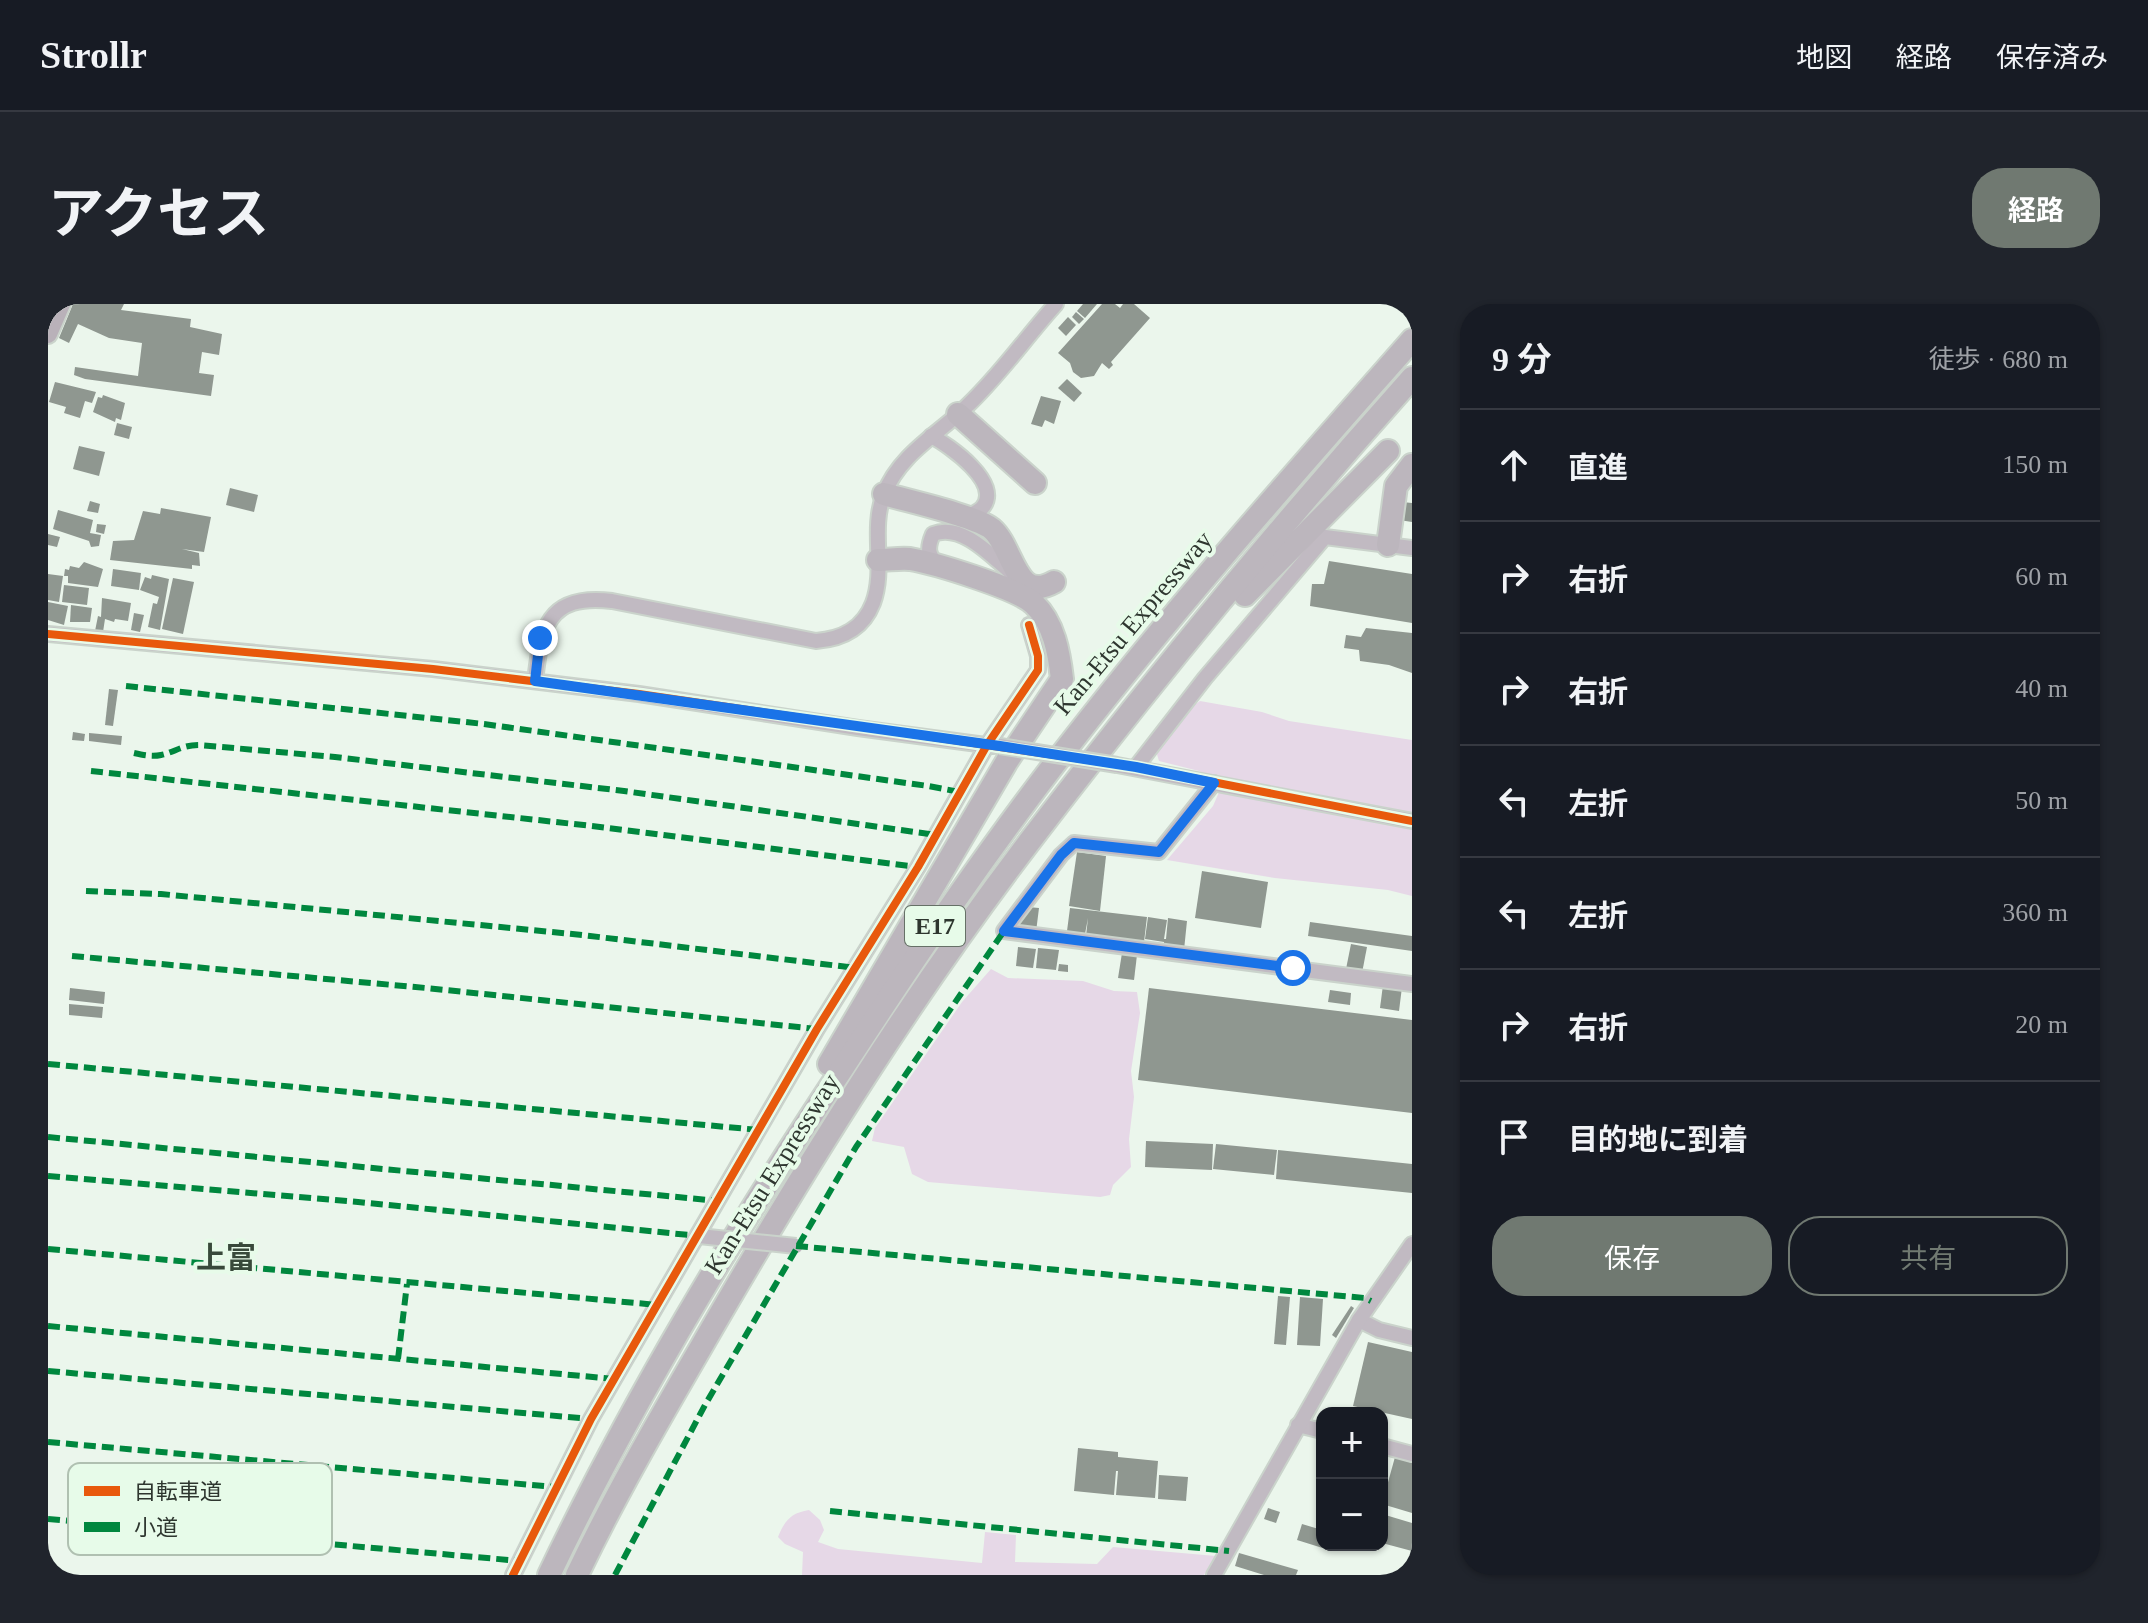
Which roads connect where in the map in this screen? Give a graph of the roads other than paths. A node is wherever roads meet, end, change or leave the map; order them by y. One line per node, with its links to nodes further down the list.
1 (1056, 304): 6 (street)
2 (58, 305): 3 (main road)
3 (48, 334)
4 (1412, 340): 28 (highway, Kan-Etsu Expressway / E17)
5 (1412, 378): 22 (highway, Kan-Etsu Expressway / E17)
6 (958, 414): 7 (street); 10 (highway)
7 (931, 436): 11 (street); 12 (street)
8 (1388, 451): 22 (highway)
9 (1412, 465): 13 (highway)
10 (1035, 483)
11 (884, 494): 12 (highway); 15 (street)
12 (965, 518): 17 (highway)
13 (1388, 545): 14 (street); 24 (street)
14 (1412, 548)
15 (878, 560): 16 (highway); 21 (street)
16 (943, 569): 17 (street); 28 (highway)
17 (1021, 580): 18 (highway)
18 (1054, 582)
19 (1029, 625): 23 (street)
20 (48, 634): 21 (street)
21 (535, 681): 23 (street)
22 (1121, 724): 40 (highway, Kan-Etsu Expressway / E17)
23 (994, 746): 24 (street, bridge); 29 (street)
24 (1136, 767): 25 (street)
25 (1214, 783): 26 (street); 27 (street)
26 (1412, 821)
27 (1412, 984)
28 (756, 1199): 39 (highway, Kan-Etsu Expressway / E17)
29 (699, 1236): 31 (street, bridge); 38 (street)
30 (1412, 1244): 32 (street)
31 (796, 1246)
32 (1359, 1320): 33 (street); 34 (street)
33 (1412, 1338)
34 (1298, 1425): 35 (street); 41 (street)
35 (1316, 1430)
36 (1388, 1448): 37 (street)
37 (1412, 1454)
38 (513, 1575)
39 (549, 1575)
40 (577, 1575)
41 (1214, 1575)

